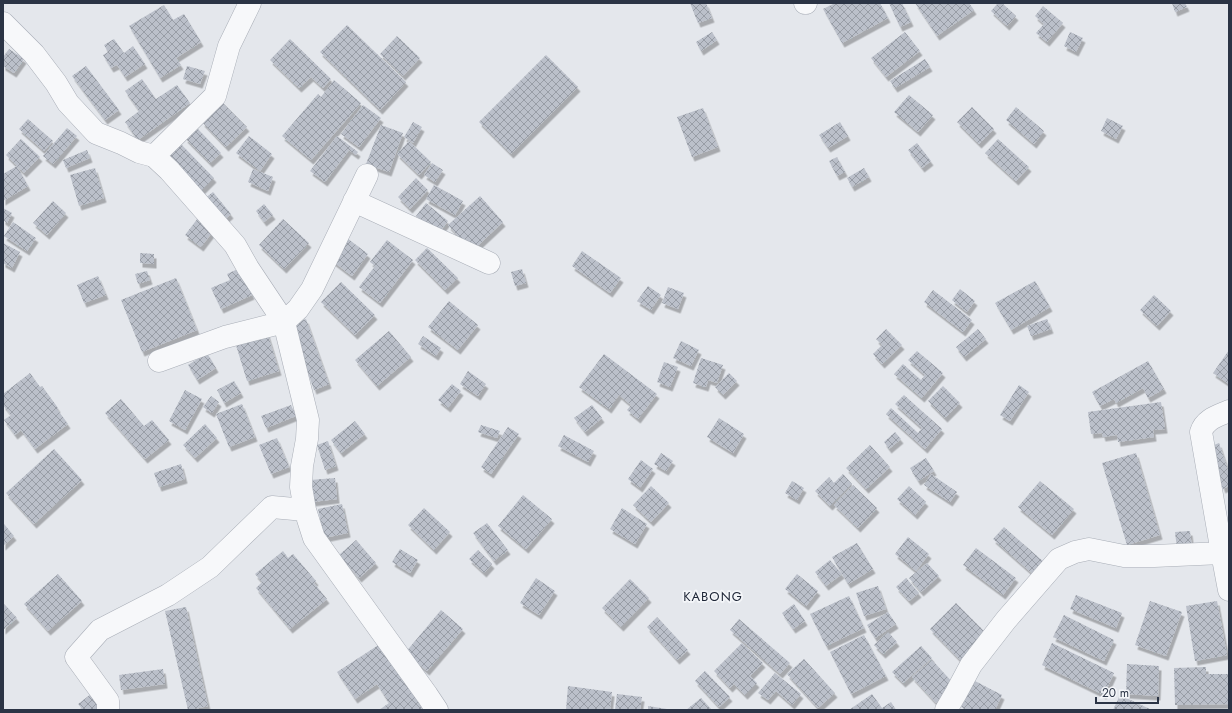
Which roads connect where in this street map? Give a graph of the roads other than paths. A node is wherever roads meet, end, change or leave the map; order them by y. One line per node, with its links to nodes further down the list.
1 (250, 3): 3 (street)
2 (3, 23): 3 (street)
3 (154, 156): 7 (street)
4 (366, 175): 5 (street)
5 (354, 201): 6 (street); 7 (street)
6 (489, 263)
7 (284, 322): 8 (street); 10 (street)
8 (159, 361)
9 (1229, 411): 11 (street)
10 (305, 510): 13 (street); 14 (street)
11 (1222, 553): 12 (street); 15 (street)
12 (1229, 590)
13 (108, 710)
14 (437, 710)
15 (946, 710)

